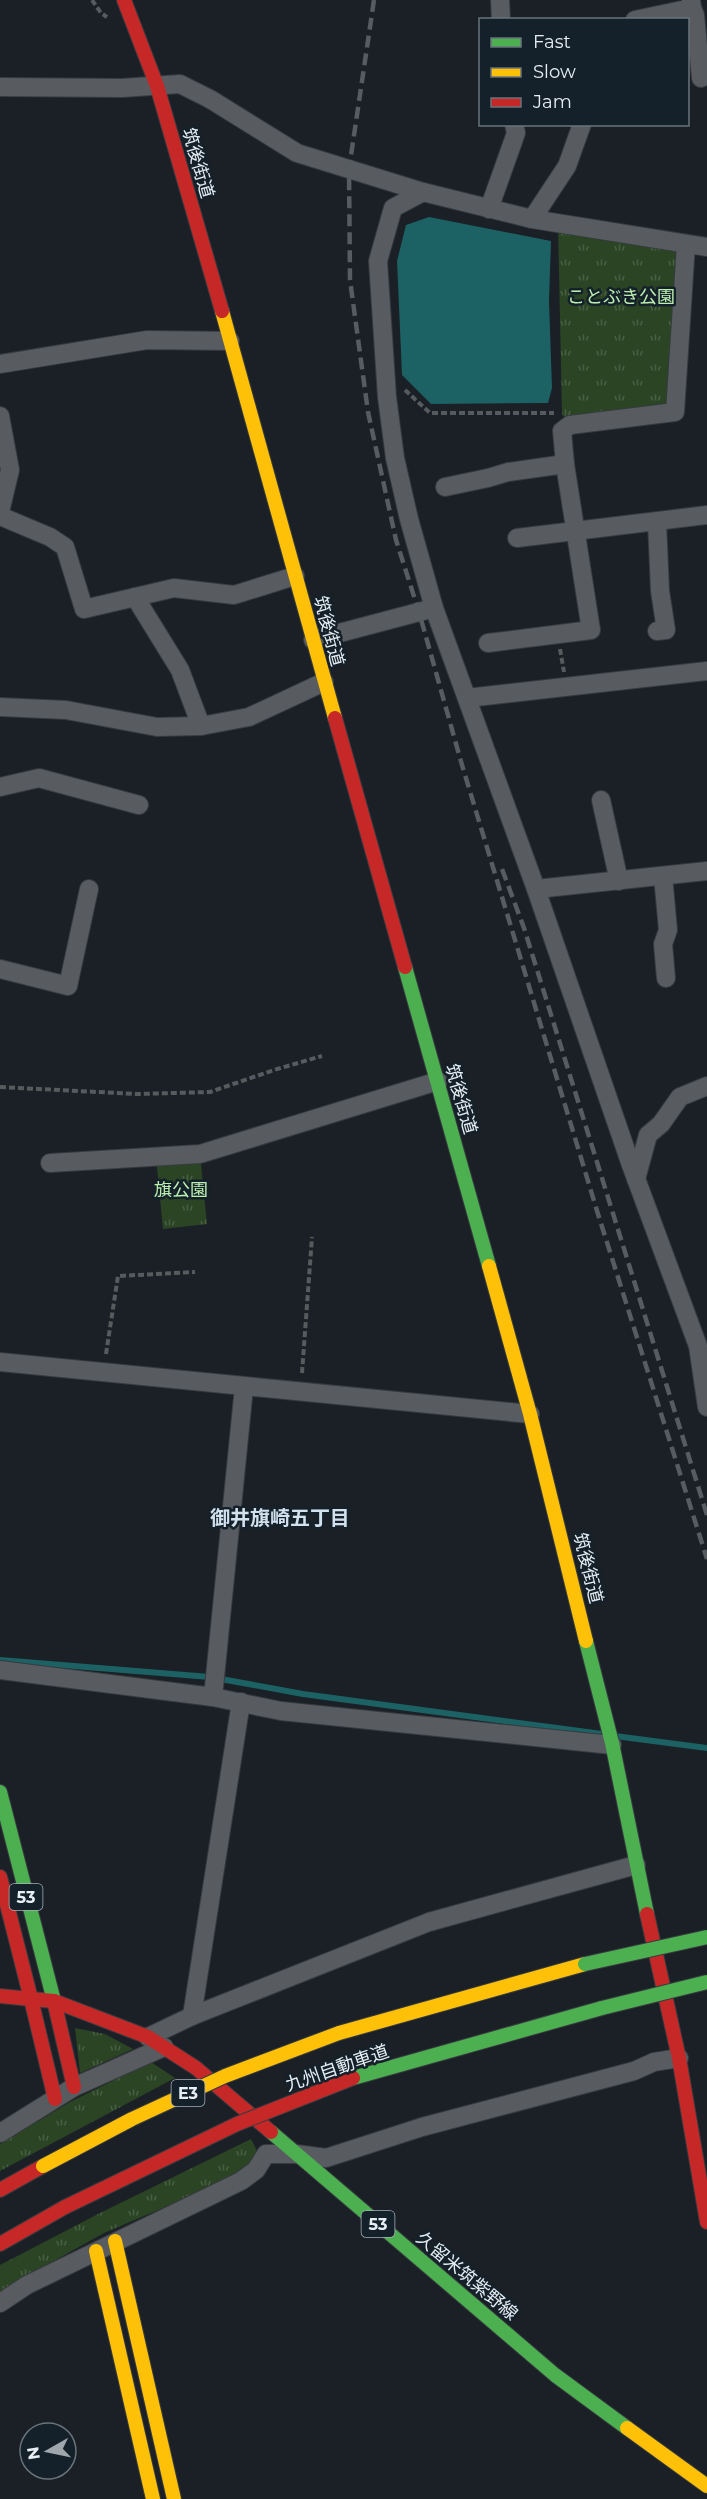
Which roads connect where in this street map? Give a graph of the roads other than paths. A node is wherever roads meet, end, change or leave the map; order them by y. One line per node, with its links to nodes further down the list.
1 (124, 0): 7 (main road, 筑後街道)
2 (500, 0): 4 (street)
3 (691, 4): 5 (street); 6 (street)
4 (501, 18)
5 (642, 18)
6 (701, 78)
7 (158, 86): 8 (street); 11 (street); 16 (main road, 筑後街道)
8 (0, 87)
9 (514, 126): 12 (street)
10 (581, 126): 13 (street)
11 (423, 192): 12 (street); 28 (street)
12 (489, 209): 13 (street)
13 (532, 219): 14 (street)
14 (686, 244): 15 (street); 19 (street)
15 (707, 247)
16 (230, 341): 17 (street); 26 (main road, 筑後街道)
17 (0, 364)
18 (0, 416): 21 (street)
19 (565, 464): 20 (street); 24 (street)
20 (445, 487)
21 (0, 514): 27 (street)
22 (707, 515): 23 (street)
23 (657, 522): 24 (street); 29 (street)
24 (575, 531): 25 (street); 31 (street)
25 (517, 538)
26 (295, 576): 27 (street); 30 (main road, 筑後街道)
27 (135, 597): 36 (street)
28 (434, 608): 30 (street); 34 (street)
29 (657, 631)
30 (313, 640): 33 (main road, 筑後街道)
31 (488, 643)
32 (707, 671): 34 (street)
33 (324, 682): 36 (street); 47 (main road, 筑後街道)
34 (467, 698): 44 (street)
35 (0, 707): 36 (street)
36 (201, 726)
37 (0, 787): 39 (street)
38 (601, 800): 42 (street)
39 (139, 805)
40 (707, 871): 41 (street)
41 (663, 876): 42 (street); 46 (street)
42 (619, 880): 44 (street)
43 (89, 889): 45 (street)
44 (536, 889): 50 (street)
45 (0, 969)
46 (666, 978)
47 (438, 1082): 49 (street); 55 (main road, 筑後街道)
48 (707, 1086): 50 (street)
49 (50, 1163)
50 (636, 1179): 51 (street)
51 (703, 1351): 54 (street)
52 (0, 1362): 53 (street)
53 (244, 1387): 55 (street); 57 (street)
54 (707, 1407)
55 (531, 1414): 59 (main road, 筑後街道)
56 (0, 1670): 57 (street)
57 (213, 1696): 58 (street)
58 (241, 1702): 59 (street); 68 (street)
59 (612, 1744): 61 (main road, 筑後街道)
60 (0, 1792): 67 (main road, 53)
61 (636, 1865): 68 (street); 71 (main road, 筑後街道)
62 (0, 1877): 66 (main road, 53)
63 (707, 1937): 76 (main road, 九州自動車道 / E3, bridge)
64 (707, 1982): 79 (main road, 九州自動車道, bridge)
65 (0, 1996): 66 (main road, 久留米筑紫野線)
66 (31, 1999): 67 (main road, 久留米筑紫野線 / 53); 73 (main road)
67 (54, 2001): 69 (main road, 久留米筑紫野線 / 53); 72 (main road)
68 (192, 2016): 69 (street)
69 (148, 2037): 70 (main road, 久留米筑紫野線 / 53)
70 (164, 2047): 72 (street); 75 (main road, 久留米筑紫野線 / 53)
71 (679, 2058): 75 (street); 77 (main road, 筑後街道)
72 (74, 2087): 73 (street)
73 (55, 2099): 74 (street)
74 (0, 2133)
75 (296, 2154): 78 (street); 82 (main road, 久留米筑紫野線 / 53)
76 (0, 2190)
77 (707, 2222)
78 (115, 2241): 80 (street); 84 (main road)
79 (0, 2245)
80 (96, 2251): 81 (street); 83 (main road)
81 (0, 2303)
82 (707, 2486)
83 (153, 2499)
84 (174, 2499)

